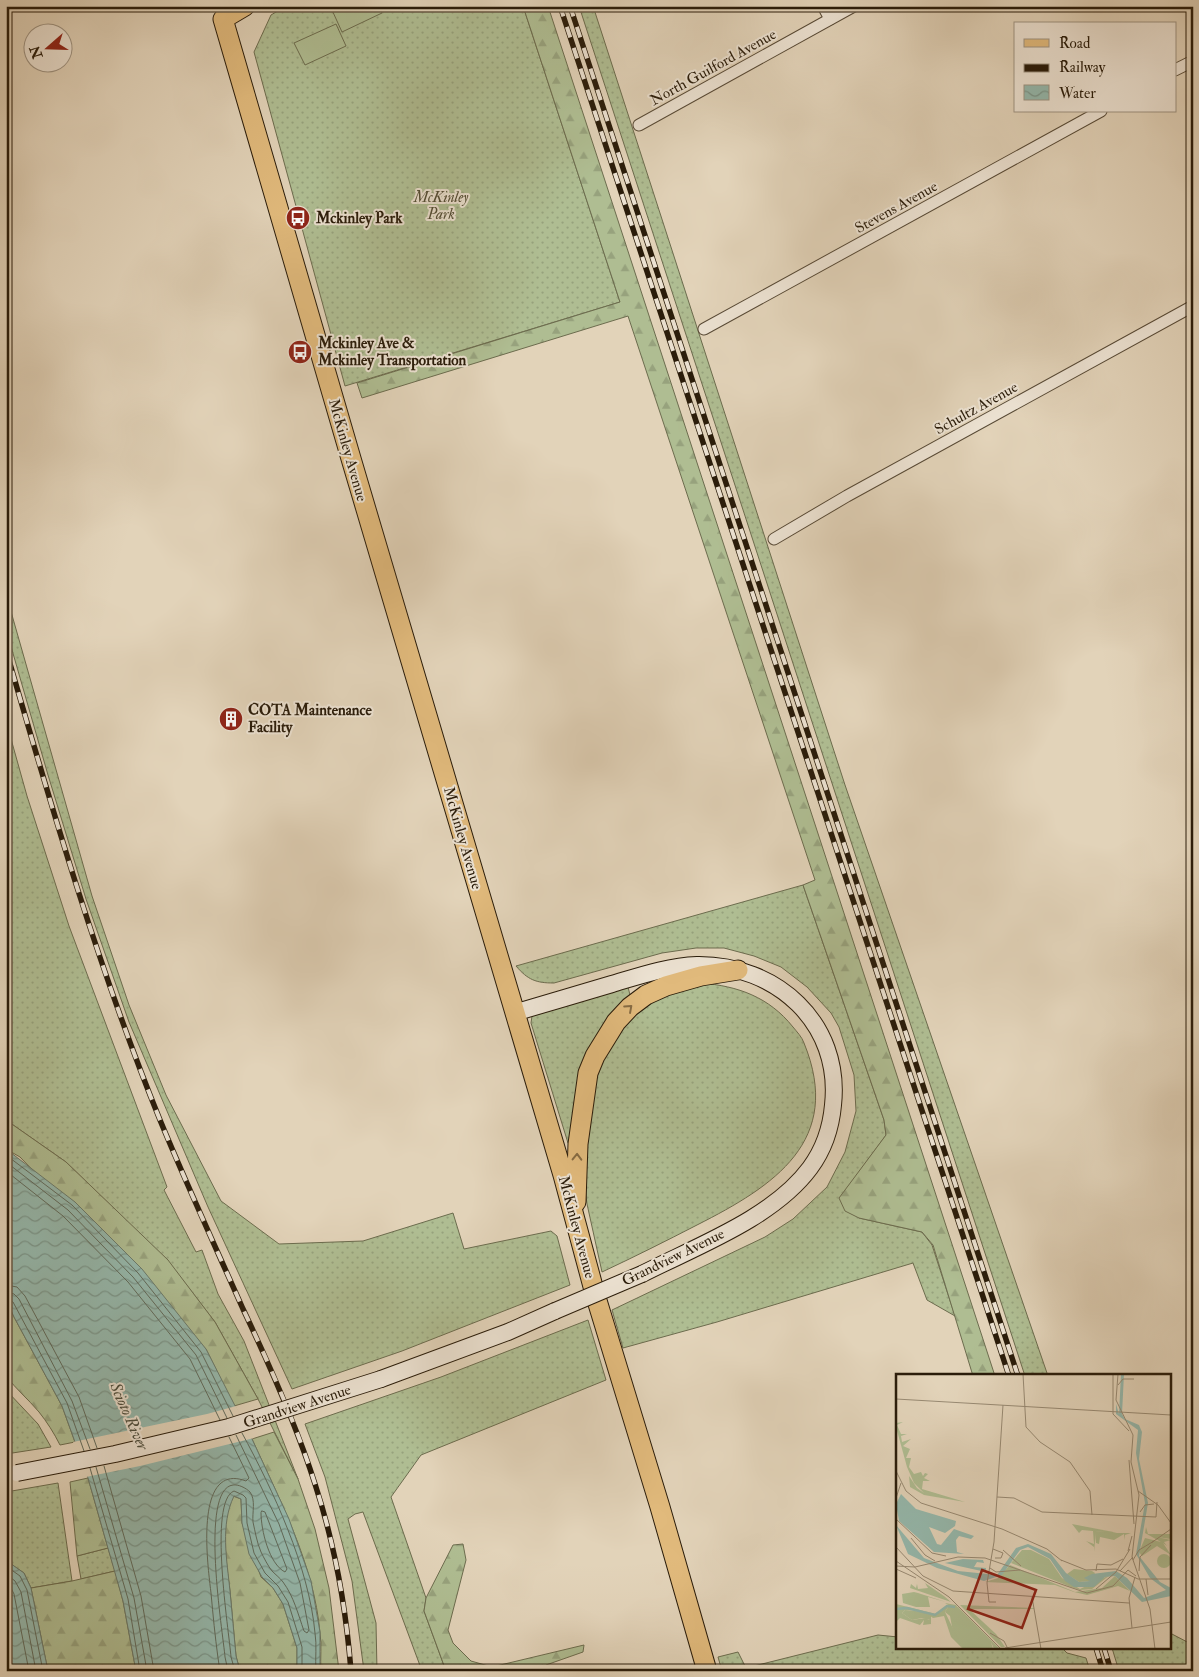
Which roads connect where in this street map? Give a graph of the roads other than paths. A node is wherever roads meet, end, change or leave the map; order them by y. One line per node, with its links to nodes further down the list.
1 (245, 6): 4 (main road)
2 (823, 6): 5 (street)
3 (854, 6): 5 (street, North Guilford Avenue)
4 (221, 12): 14 (main road, McKinley Avenue)
5 (830, 20): 9 (street, North Guilford Avenue)
6 (1193, 60): 7 (street)
7 (1176, 69)
8 (1099, 112): 11 (street, Stevens Avenue)
9 (639, 125)
10 (1193, 306): 12 (street, Schultz Avenue)
11 (704, 330)
12 (774, 538)
13 (738, 970): 14 (main road, Grandview Avenue); 15 (main road, one-way to 13); 16 (main road, Grandview Avenue, bridge)
14 (514, 1013): 15 (main road, McKinley Avenue)
15 (576, 1223): 17 (main road, McKinley Avenue)
16 (12, 1473)
17 (707, 1671)

